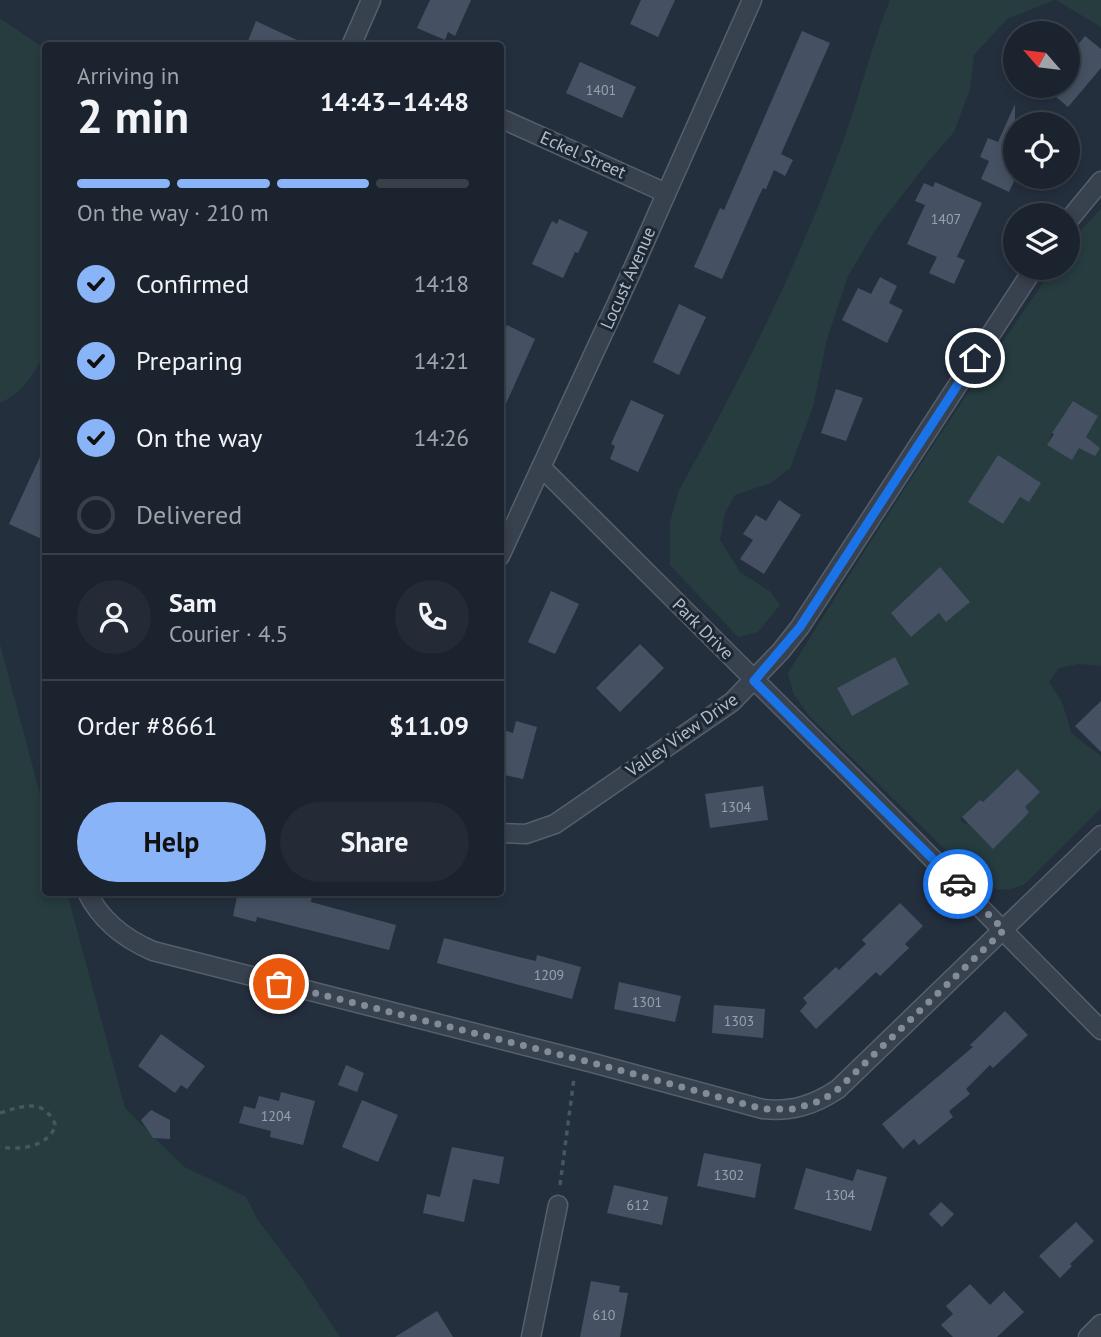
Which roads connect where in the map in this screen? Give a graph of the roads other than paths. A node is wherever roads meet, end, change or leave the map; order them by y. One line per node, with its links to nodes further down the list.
1 (371, 0): 3 (street)
2 (752, 0): 6 (street, Locust Avenue)
3 (353, 42)
4 (504, 120): 6 (street, Eckel Street)
5 (1101, 181): 7 (street)
6 (666, 193): 9 (street, Locust Avenue)
7 (1080, 206)
8 (1026, 280): 11 (street, Valley View Drive)
9 (541, 467): 10 (street, Locust Avenue); 11 (street, Park Drive)
10 (504, 547)
11 (754, 681): 12 (street, Valley View Drive); 15 (street, Park Drive)
12 (504, 833)
13 (1101, 835): 15 (street)
14 (89, 896): 15 (street)
15 (1004, 930): 16 (street, Park Drive)
16 (1101, 1030)
17 (558, 1205): 19 (street)
18 (1101, 1324): 20 (street)
19 (531, 1337)
20 (1088, 1337)

